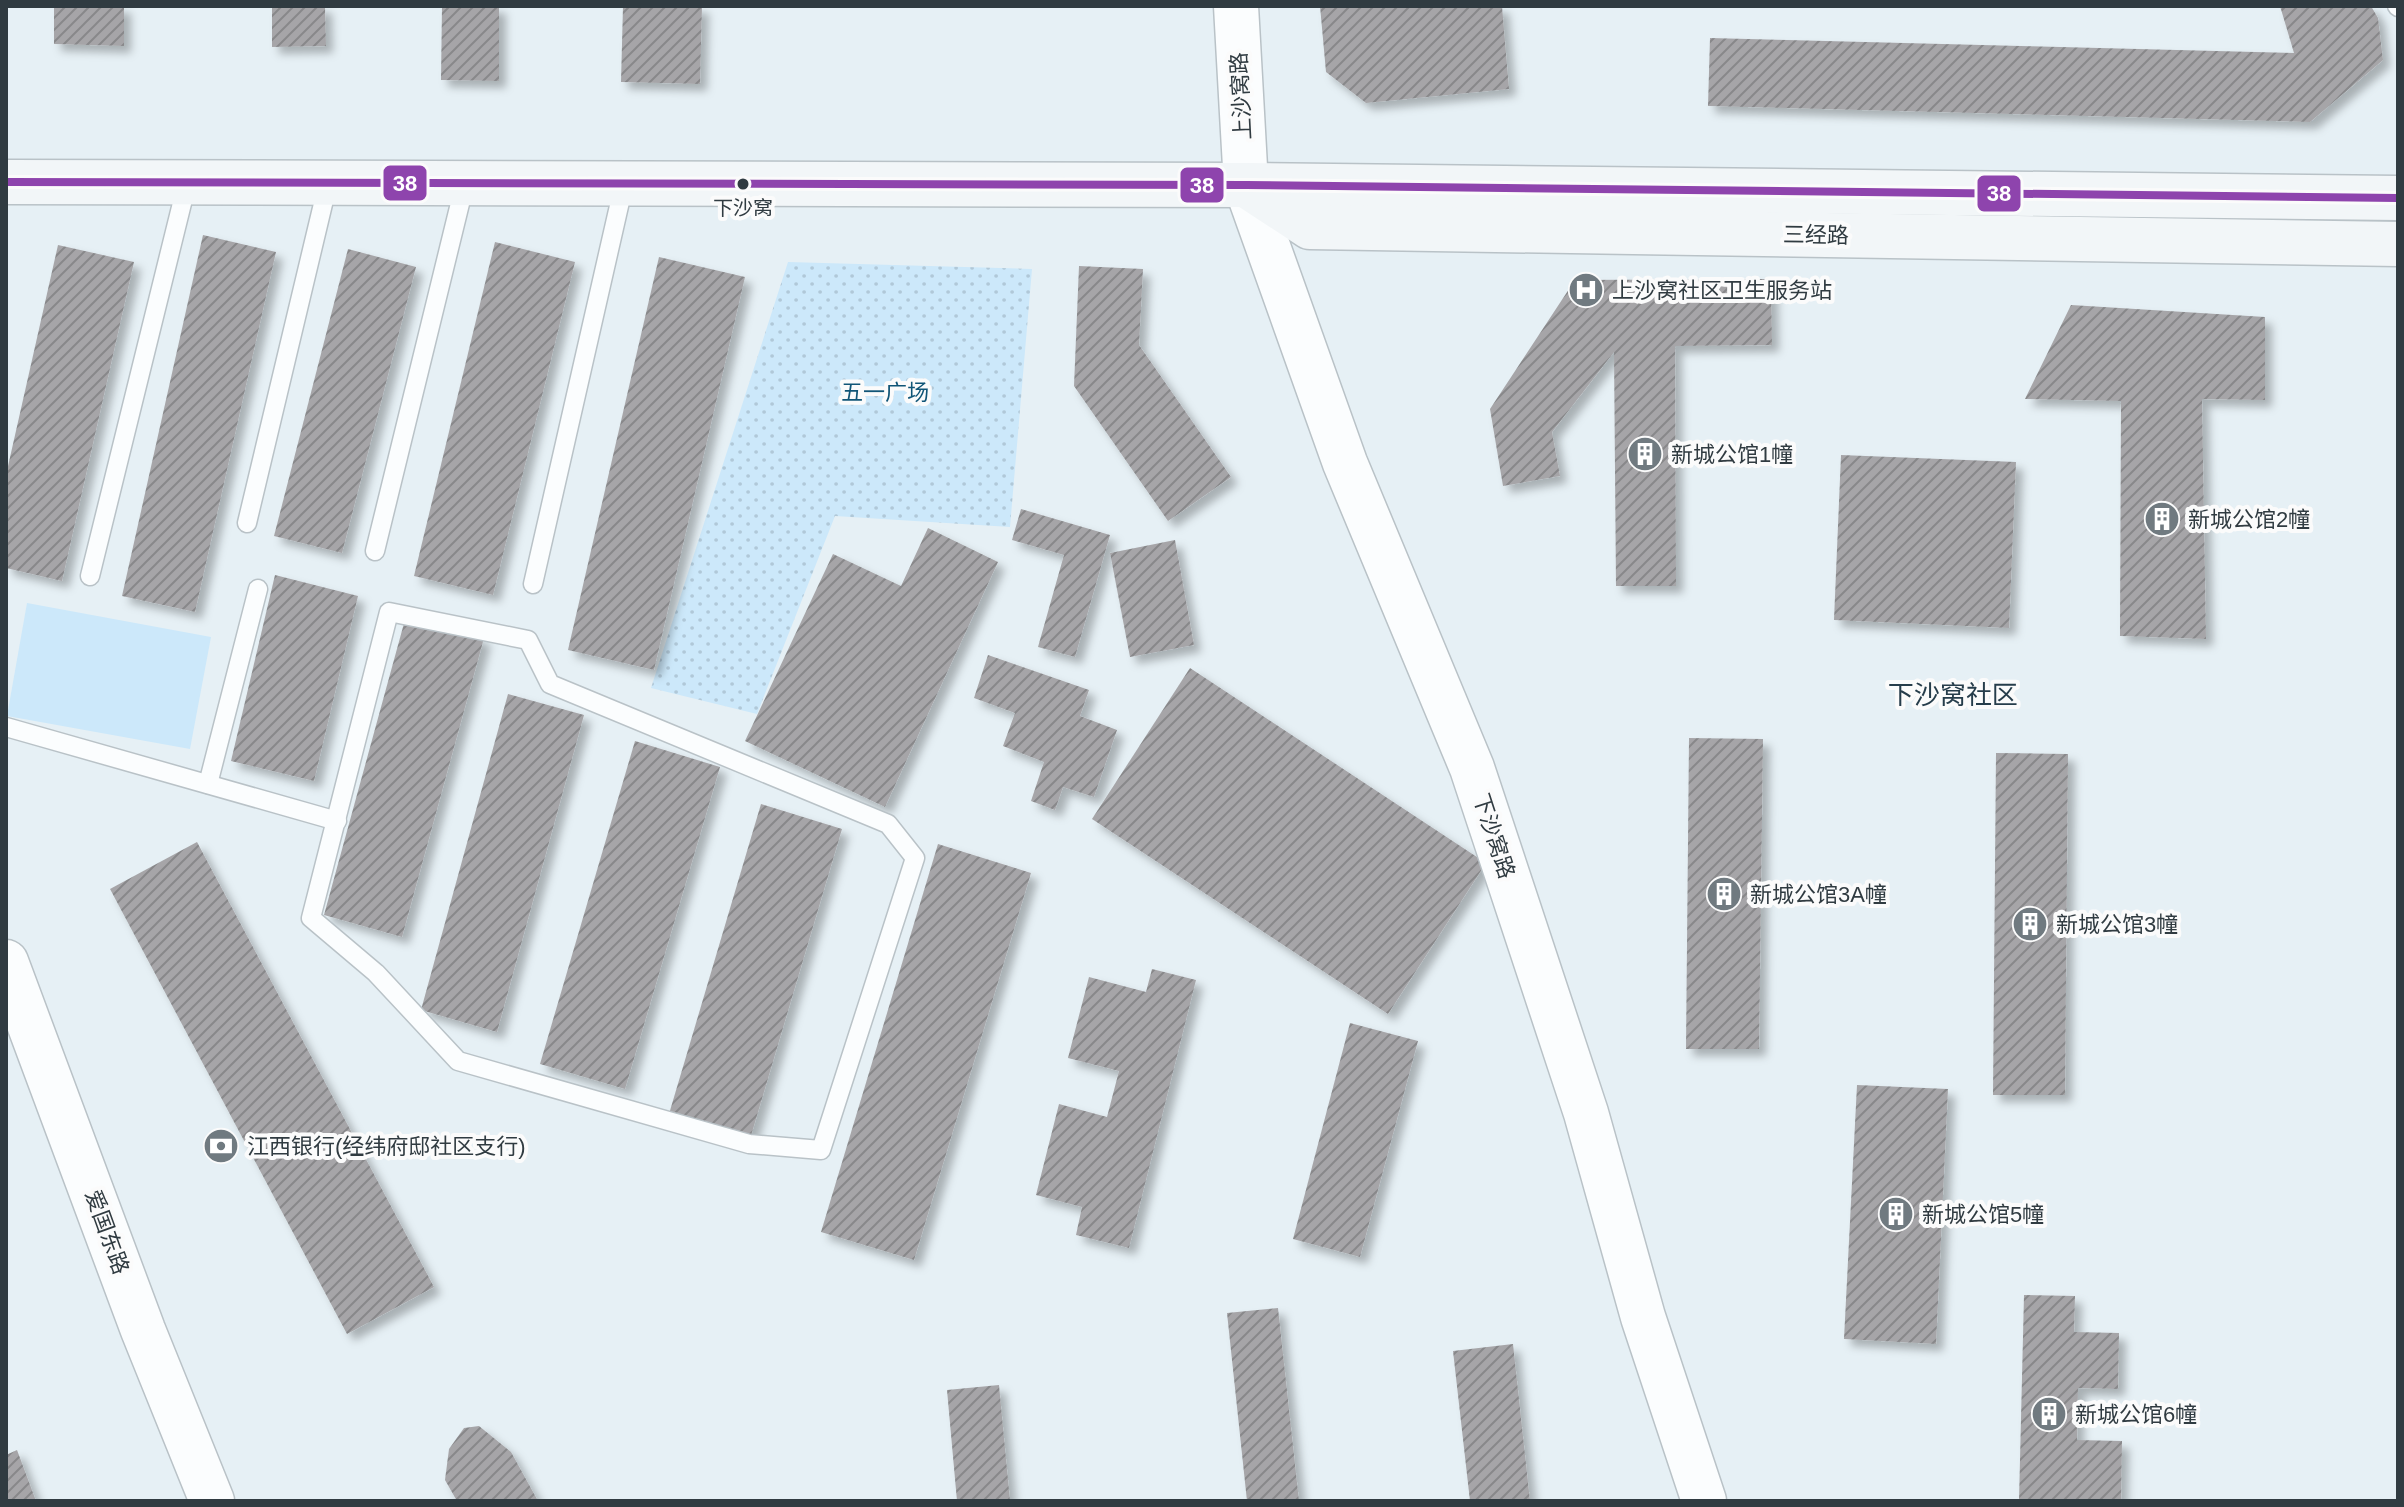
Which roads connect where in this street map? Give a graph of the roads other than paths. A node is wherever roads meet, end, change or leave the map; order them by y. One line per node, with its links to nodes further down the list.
1 (1236, 6): 7 (street, 上沙窝路)
2 (6, 182): 3 (main road, 三经路)
3 (187, 183): 4 (main road, 三经路); 12 (lane)
4 (328, 183): 5 (main road, 三经路); 10 (lane)
5 (465, 183): 6 (main road, 三经路); 11 (lane)
6 (624, 184): 7 (main road, 三经路); 13 (lane)
7 (1246, 185): 8 (main road, 三经路); 9 (main road, 三经路); 20 (street, 下沙窝路)
8 (2398, 198)
9 (2398, 244)
10 (247, 523)
11 (375, 551)
12 (90, 576)
13 (533, 584)
14 (258, 589): 16 (lane)
15 (6, 727): 16 (lane)
16 (208, 784): 17 (lane)
17 (337, 821): 17 (lane)
18 (6, 962): 19 (street, 爱国东路)
19 (212, 1501)
20 (1704, 1501)

